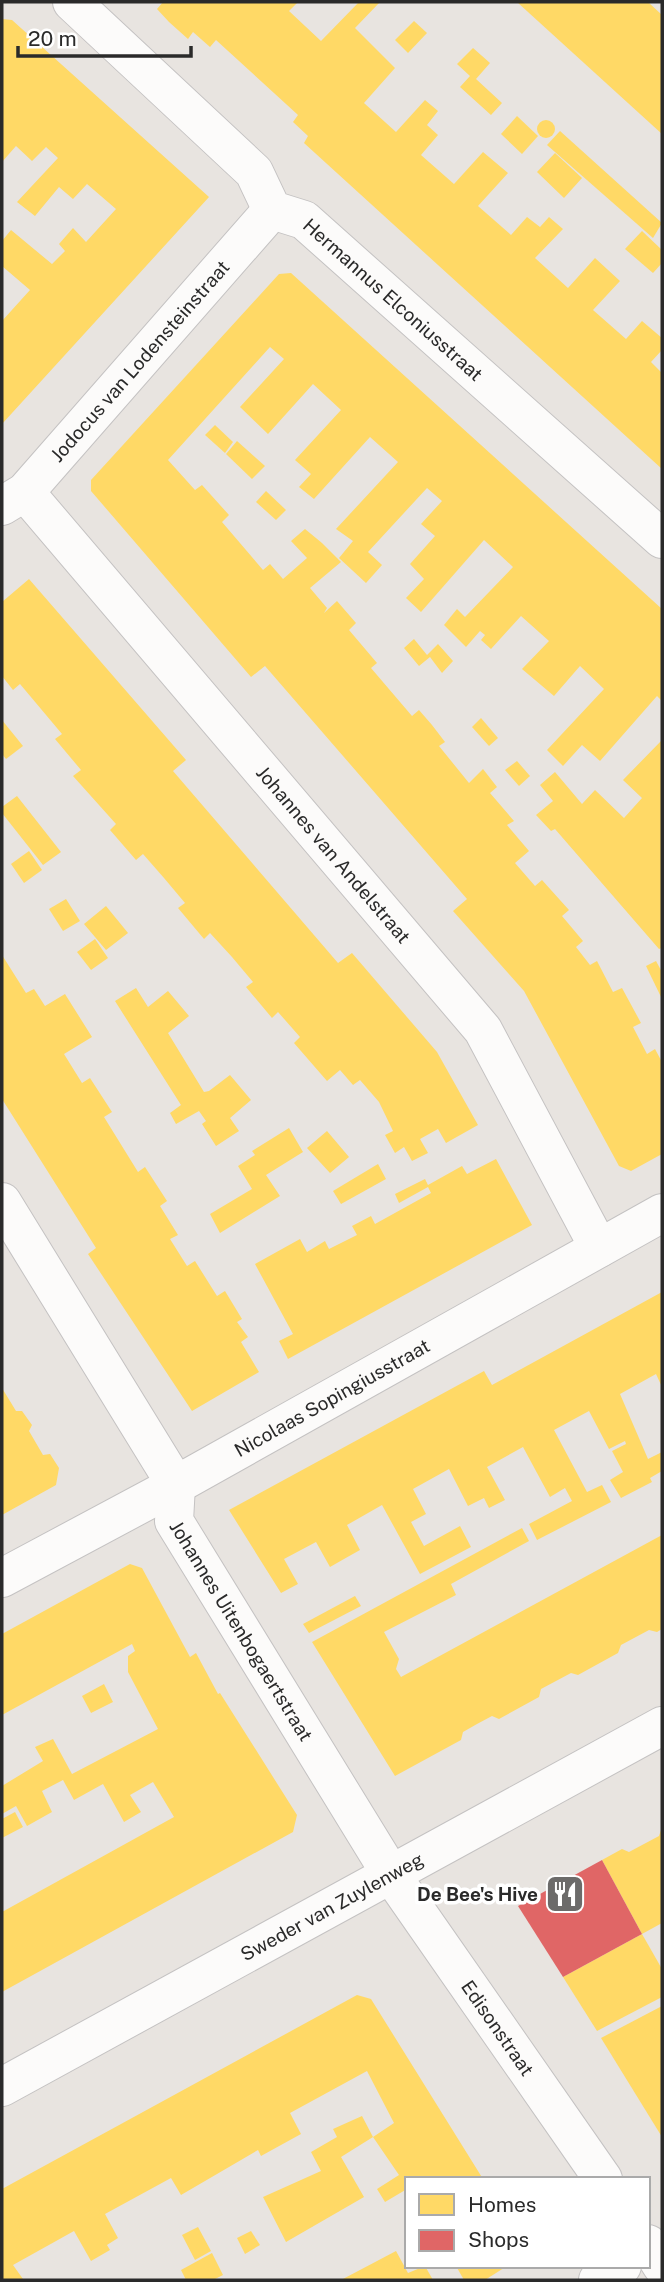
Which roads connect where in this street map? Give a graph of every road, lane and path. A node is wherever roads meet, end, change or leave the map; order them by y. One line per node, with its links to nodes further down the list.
1 (72, 2): 2 (street)
2 (272, 210): 3 (street, Jodocus van Lodensteinstraat); 4 (street, Hermannus Elconiusstraat)
3 (13, 499): 7 (street, Johannes van Andelstraat)
4 (662, 539)
5 (2, 1202): 8 (street)
6 (662, 1213): 7 (street, Nicolaas Sopingiusstraat)
7 (599, 1248): 8 (street, Nicolaas Sopingiusstraat)
8 (176, 1485): 9 (street, Nicolaas Sopingiusstraat); 11 (street, Johannes Uitenbogaertstraat)
9 (2, 1578)
10 (662, 1726): 11 (street, Sweder van Zuylenweg)
11 (391, 1875): 12 (street, Sweder van Zuylenweg); 13 (street, Edisonstraat)
12 (2, 2087)
13 (602, 2177)
14 (622, 2268): 15 (street)
15 (598, 2280)

